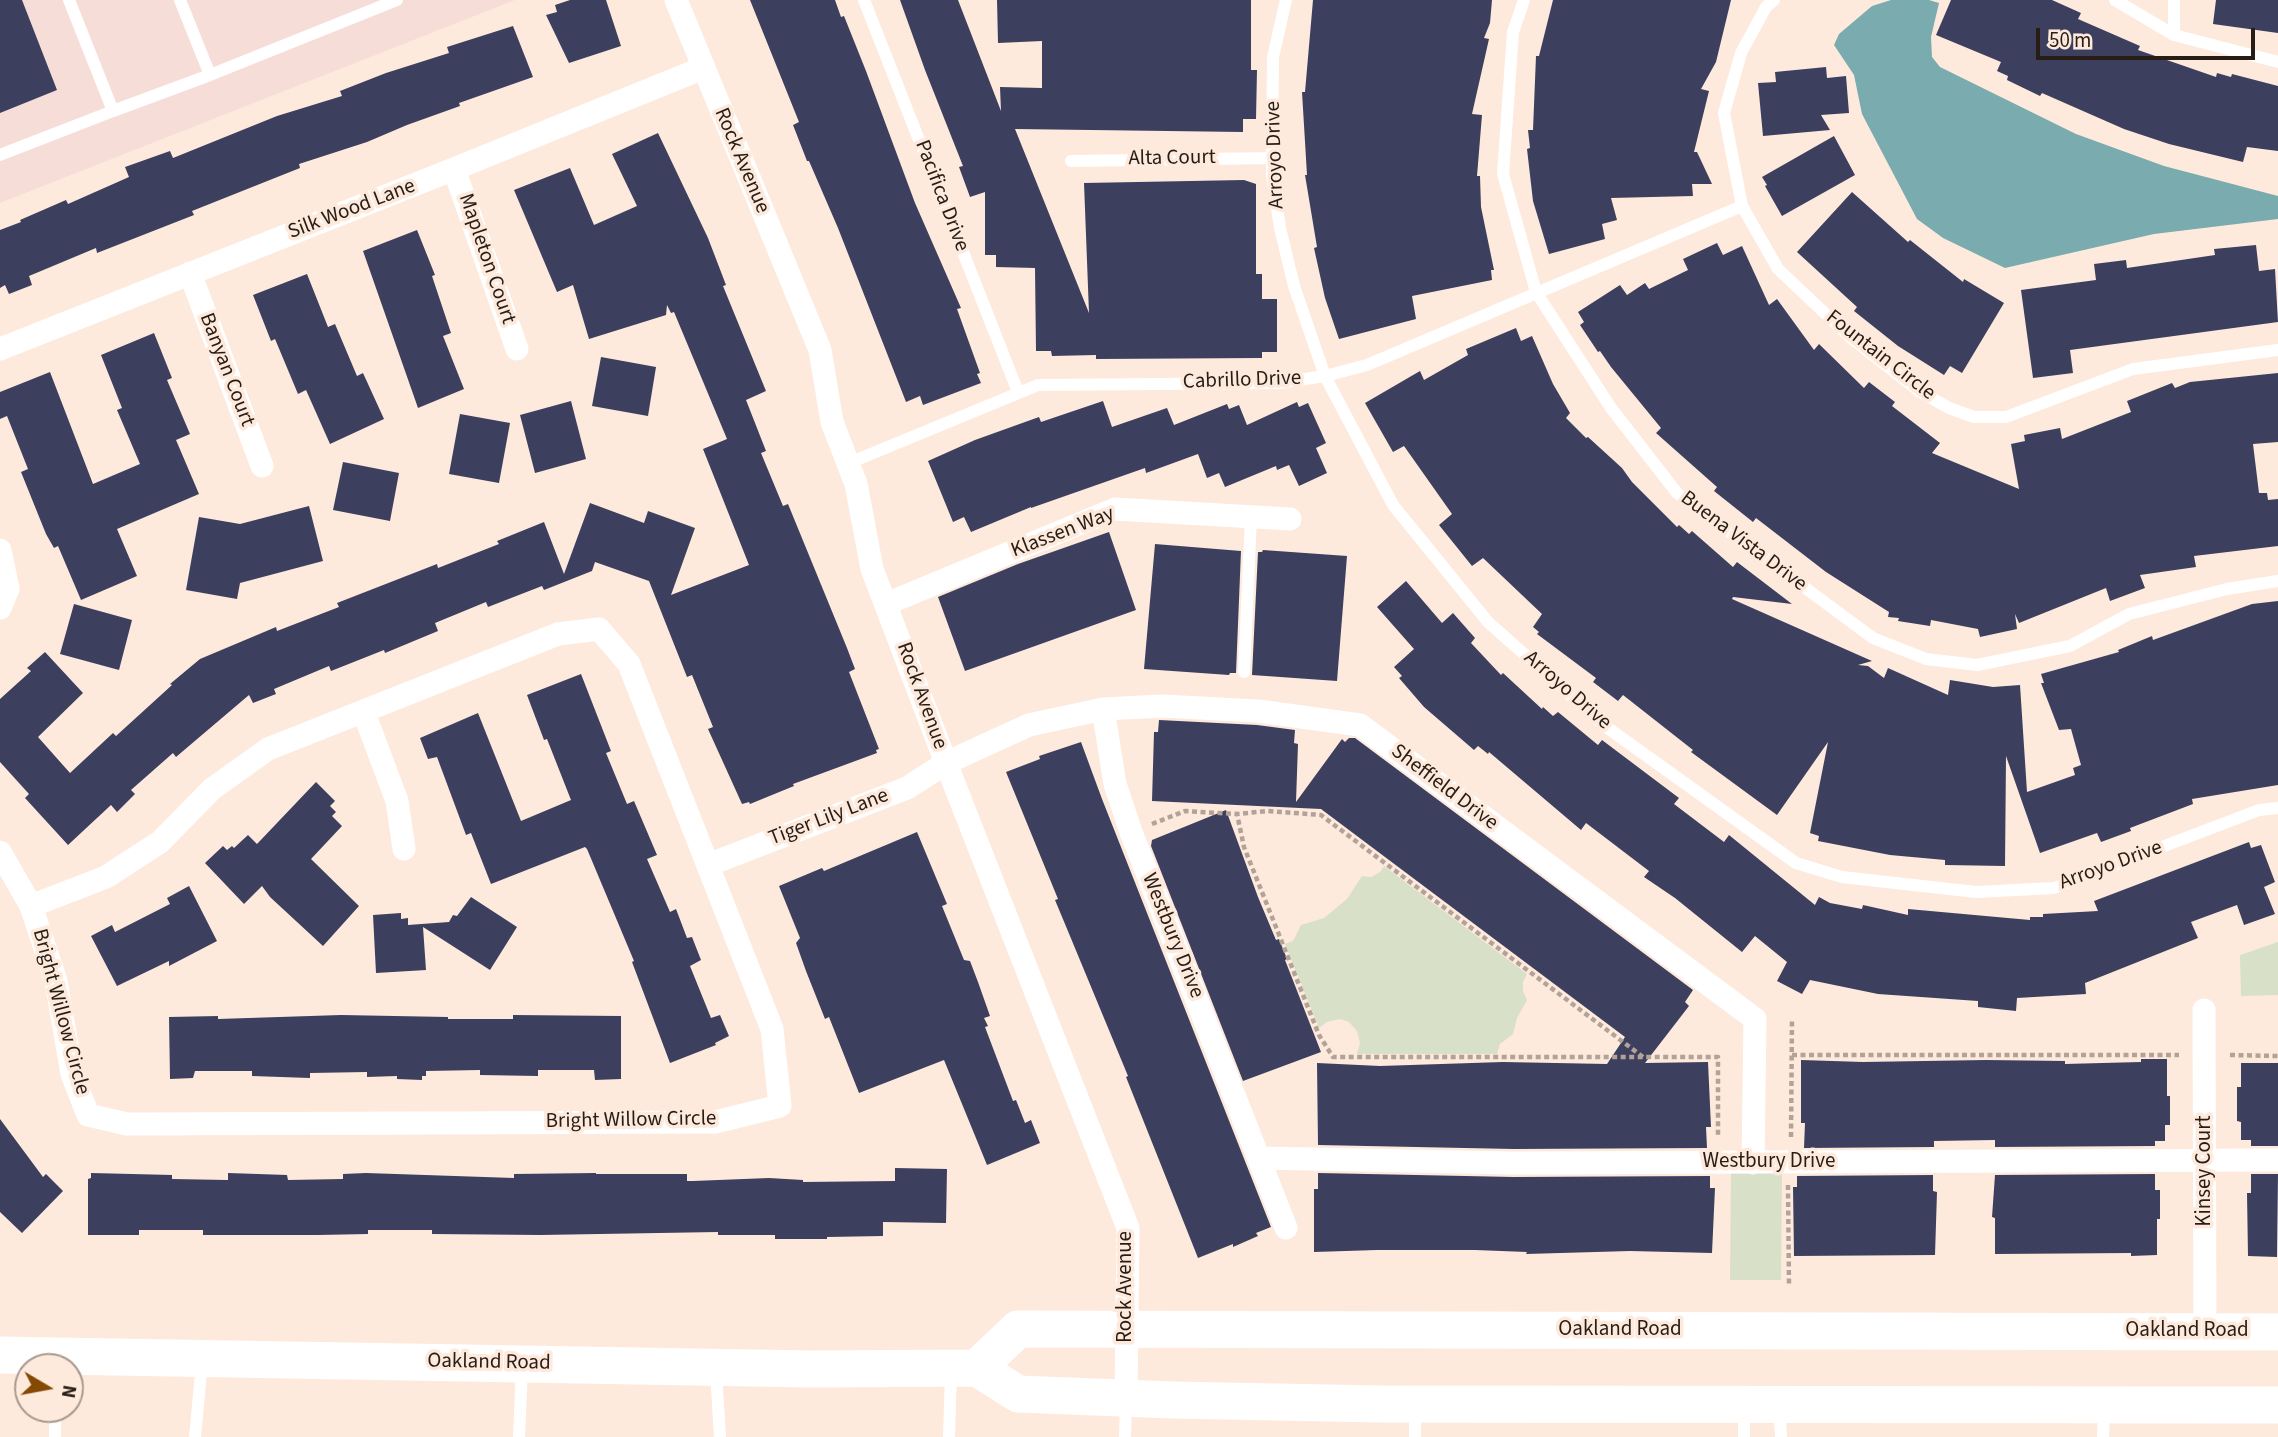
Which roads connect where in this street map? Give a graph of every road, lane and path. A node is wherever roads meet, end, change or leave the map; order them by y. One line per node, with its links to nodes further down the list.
1 (69, 0): 15 (lane)
2 (180, 0): 14 (lane)
3 (397, 0): 14 (lane)
4 (676, 0): 13 (street, Rock Avenue)
5 (864, 0): 27 (lane, Pacifica Drive)
6 (1286, 0): 17 (lane, Arroyo Drive)
7 (1524, 0): 22 (lane, Buena Vista Drive)
8 (1774, 0): 20 (lane, Fountain Circle)
9 (2115, 0): 11 (lane)
10 (2174, 0): 11 (lane)
11 (2174, 35): 12 (lane)
12 (2278, 62)
13 (703, 68): 19 (street, Silk Wood Lane); 28 (street, Rock Avenue)
14 (210, 75): 15 (lane)
15 (113, 111): 16 (lane)
16 (0, 155)
17 (1273, 158): 18 (lane, Alta Court); 26 (lane, Arroyo Drive)
18 (1071, 160)
19 (454, 169): 21 (street, Silk Wood Lane); 24 (street, Mapleton Court)
20 (1742, 206): 22 (lane, Cabrillo Drive); 25 (lane, Fountain Circle)
21 (190, 273): 23 (street, Silk Wood Lane); 29 (street, Banyan Court)
22 (1536, 292): 26 (lane, Cabrillo Drive); 33 (lane, Buena Vista Drive)
23 (0, 349)
24 (517, 349)
25 (2278, 351)
26 (1325, 376): 27 (lane, Cabrillo Drive); 40 (lane, Arroyo Drive)
27 (1018, 392): 28 (lane, Cabrillo Drive)
28 (849, 463): 34 (street, Rock Avenue)
29 (262, 466)
30 (1251, 517): 31 (street, Klassen Way); 34 (street, Klassen Way); 36 (lane)
31 (1290, 519)
32 (0, 550): 35 (street)
33 (2278, 582)
34 (887, 604): 39 (street, Rock Avenue)
35 (0, 608)
36 (1244, 672)
37 (1103, 709): 39 (street, Sheffield Drive); 42 (street, Westbury Drive); 59 (street, Sheffield Drive)
38 (364, 713): 43 (street); 45 (street, Bright Willow Circle); 46 (street, Bright Willow Circle)
39 (946, 763): 45 (street, Tiger Lily Lane); 63 (street, Rock Avenue)
40 (2278, 808)
41 (1237, 814): 42 (path); 53 (path); 53 (path)
42 (1131, 832): 55 (street, Westbury Drive)
43 (404, 849)
44 (0, 852): 46 (street)
45 (708, 865): 46 (street, Bright Willow Circle)
46 (31, 906)
47 (2204, 1010): 57 (street, Kinsey Court)
48 (1792, 1019): 49 (path)
49 (1792, 1055): 50 (path); 54 (path)
50 (2190, 1055)
51 (2229, 1055): 52 (path)
52 (2278, 1056)
53 (1643, 1057): 58 (path)
54 (1791, 1145)
55 (1260, 1158): 58 (street, Westbury Drive); 61 (street, Westbury Drive)
56 (2278, 1160): 57 (street, Westbury Drive)
57 (2205, 1161): 59 (street, Westbury Drive); 64 (street, Kinsey Court)
58 (1718, 1163): 59 (street, Westbury Drive)
59 (1753, 1163)
60 (1788, 1175): 62 (path)
61 (1286, 1228)
62 (1789, 1286)
63 (1126, 1331): 64 (main road, Oakland Road); 70 (main road, Oakland Road); 71 (street, Rock Avenue)
64 (2205, 1331): 65 (main road, Oakland Road)
65 (2278, 1332)
66 (202, 1358): 67 (main road, Oakland Road); 68 (main road, Oakland Road); 76 (lane)
67 (84, 1360)
68 (522, 1364): 69 (main road, Oakland Road); 77 (lane)
69 (715, 1367): 70 (main road, Oakland Road); 78 (lane)
70 (964, 1368): 71 (main road); 79 (lane)
71 (1126, 1398): 73 (main road); 80 (lane)
72 (2278, 1405): 75 (main road)
73 (1415, 1420): 74 (main road)
74 (1762, 1421): 75 (main road)
75 (2104, 1421)
76 (195, 1437)
77 (519, 1437)
78 (720, 1437)
79 (949, 1437)
80 (1125, 1437)

